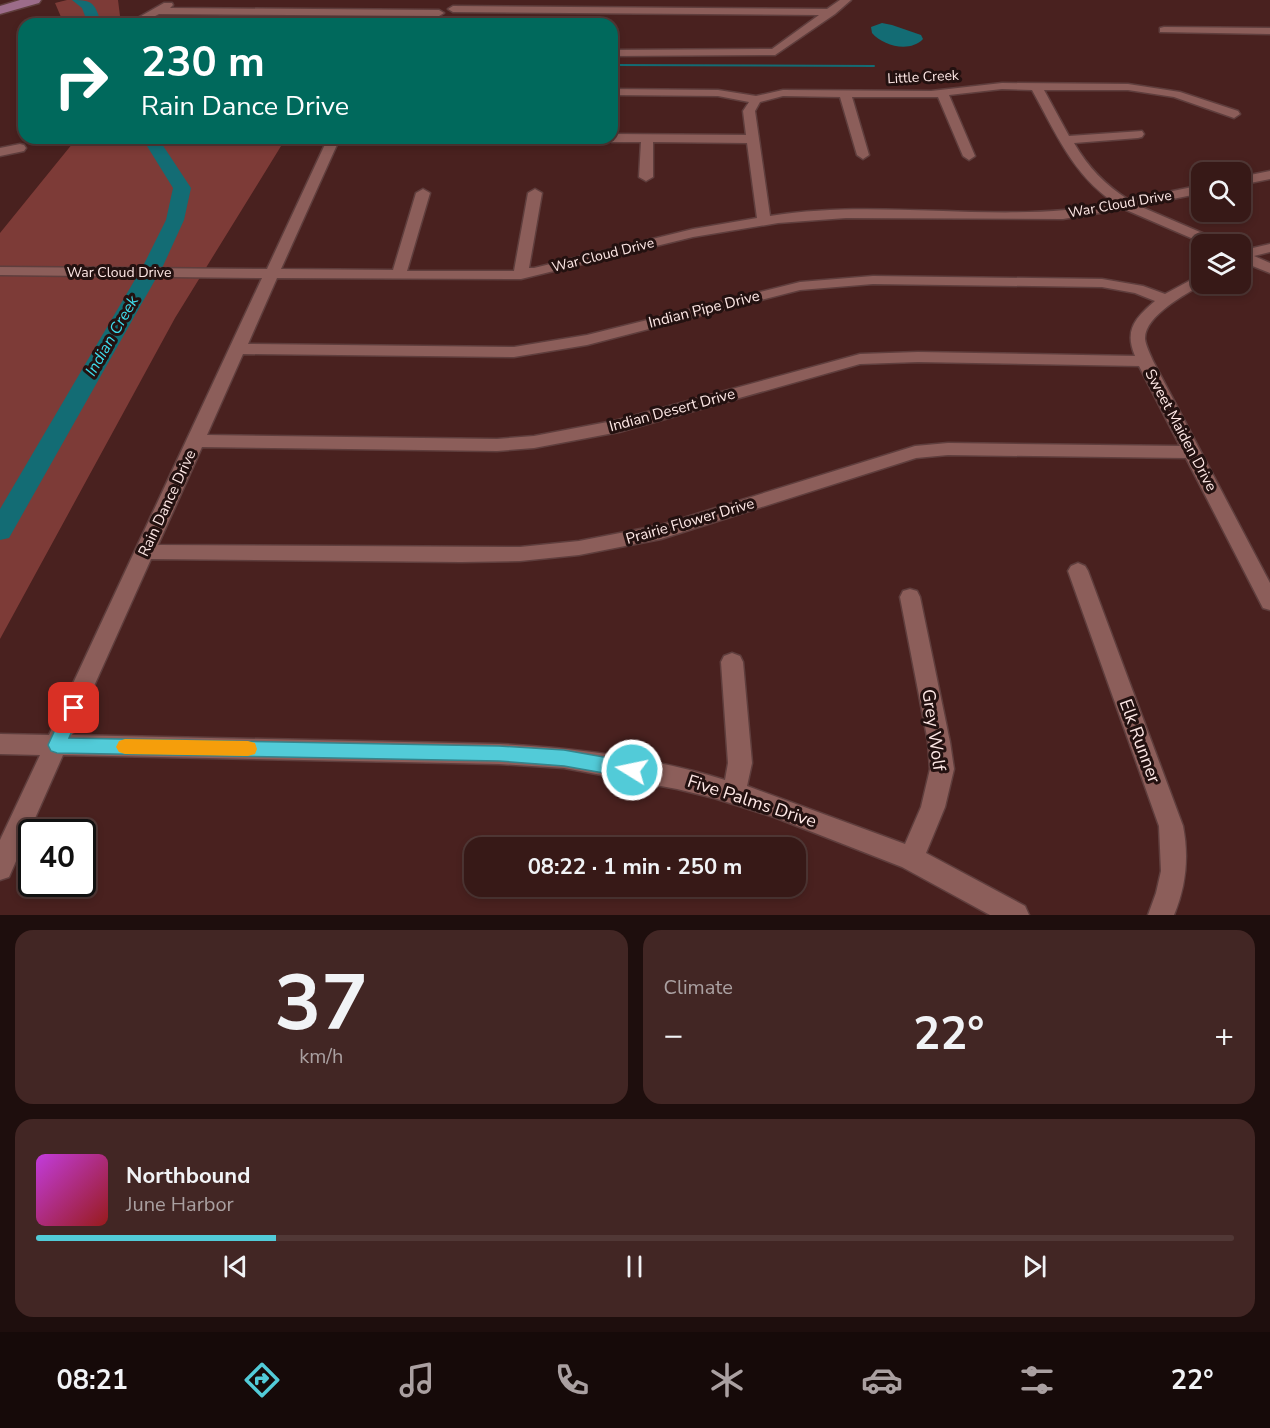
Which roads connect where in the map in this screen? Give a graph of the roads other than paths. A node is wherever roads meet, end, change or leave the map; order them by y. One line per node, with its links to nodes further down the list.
1 (34, 0): 5 (main road)
2 (170, 0): 6 (street)
3 (846, 0): 7 (street)
4 (454, 8): 7 (street)
5 (0, 10)
6 (157, 11): 8 (street); 9 (street)
7 (831, 12): 12 (street)
8 (439, 13)
9 (144, 18)
10 (1164, 30): 11 (street)
11 (1270, 31)
12 (618, 53)
13 (1036, 86): 15 (street, Little Creek); 18 (street, Little Creek); 23 (street)
14 (618, 92): 17 (street, Little Creek)
15 (942, 93): 16 (street, Little Creek); 28 (street)
16 (845, 94): 17 (street, Little Creek); 27 (street)
17 (756, 100): 22 (street)
18 (1234, 114)
19 (1138, 134): 23 (street)
20 (618, 138): 21 (street)
21 (647, 138): 22 (street); 30 (street)
22 (752, 139): 36 (street)
23 (1067, 140): 35 (street)
24 (331, 144): 43 (street, Rain Dance Drive)
25 (20, 148): 26 (street)
26 (0, 152)
27 (863, 155)
28 (969, 156)
29 (1270, 175): 31 (street)
30 (646, 177)
31 (1251, 179)
32 (1191, 191): 35 (street, War Cloud Drive)
33 (423, 193): 44 (street)
34 (535, 193): 45 (street)
35 (1127, 204): 36 (street, War Cloud Drive); 37 (street)
36 (764, 221): 45 (street, War Cloud Drive)
37 (1194, 234)
38 (1270, 248): 39 (street)
39 (1251, 252)
40 (1251, 260): 41 (street)
41 (1270, 269)
42 (0, 271): 43 (street, War Cloud Drive)
43 (273, 273): 44 (street, War Cloud Drive); 48 (street, Rain Dance Drive)
44 (399, 274): 45 (street, War Cloud Drive)
45 (521, 274)
46 (1191, 285): 47 (street, Sweet Maiden Drive)
47 (1168, 300): 48 (street, Indian Pipe Drive); 49 (street, Sweet Maiden Drive)
48 (239, 349): 50 (street, Rain Dance Drive)
49 (1145, 360): 50 (street, Indian Desert Drive); 51 (street, Sweet Maiden Drive)
50 (196, 441): 52 (street, Rain Dance Drive)
51 (1192, 452): 52 (street, Prairie Flower Drive); 55 (street, Sweet Maiden Drive)
52 (145, 552): 58 (street, Rain Dance Drive)
53 (1078, 571): 63 (street, Elk Runner)
54 (910, 597): 60 (street, Grey Wolf)
55 (1270, 602)
56 (732, 662): 59 (street)
57 (0, 744): 58 (street, Five Palms Drive)
58 (57, 745): 59 (street, Five Palms Drive); 61 (street, Rain Dance Drive)
59 (734, 793): 60 (street, Five Palms Drive)
60 (911, 858): 62 (street, Five Palms Drive)
61 (0, 868)
62 (1016, 915)
63 (1161, 915)

